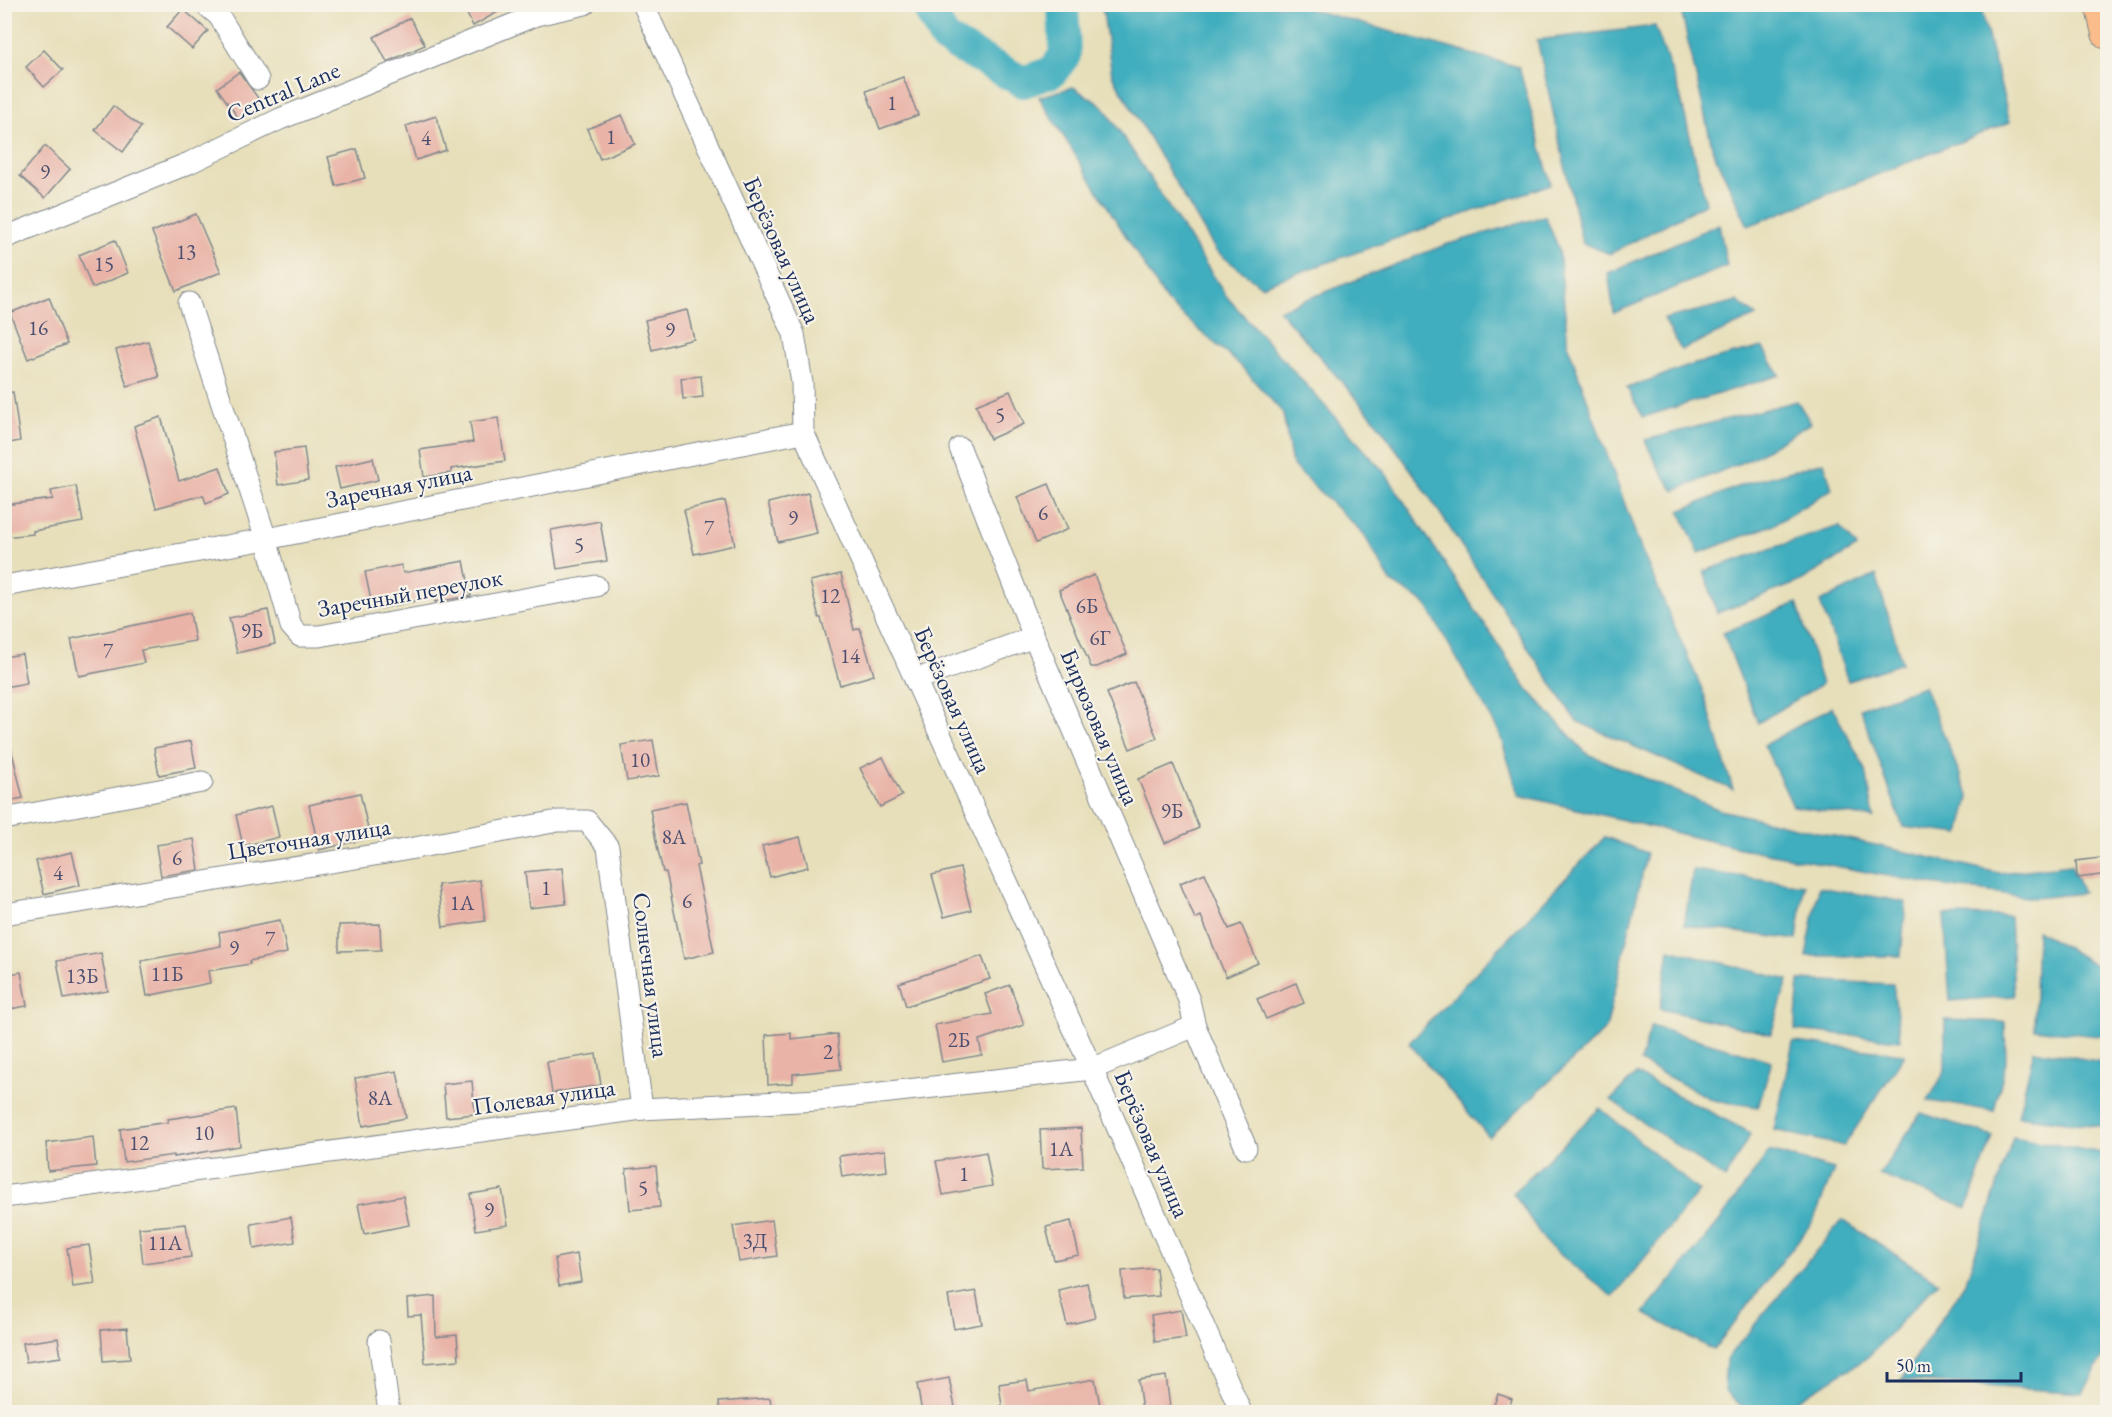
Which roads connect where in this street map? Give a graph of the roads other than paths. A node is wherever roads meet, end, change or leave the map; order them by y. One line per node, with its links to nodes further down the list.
1 (585, 4): 7 (street, Central Lane)
2 (643, 4): 9 (street, Берёзовая улица)
3 (2101, 4): 5 (highway)
4 (219, 8): 6 (street)
5 (2108, 33)
6 (258, 79)
7 (4, 238)
8 (189, 303): 11 (street)
9 (803, 432): 11 (street, Заречная улица); 15 (street, Берёзовая улица)
10 (960, 448): 14 (street, Бирюзовая улица)
11 (266, 539): 12 (street, Заречная улица); 13 (street, Заречный переулок)
12 (4, 586)
13 (596, 586)
14 (1034, 637): 15 (street); 20 (street, Бирюзовая улица)
15 (915, 680): 21 (street, Берёзовая улица)
16 (202, 782): 17 (street)
17 (4, 819)
18 (608, 847): 19 (street, Цветочная улица); 22 (street, Солнечная улица)
19 (4, 914)
20 (1196, 1026): 21 (street); 23 (street, Бирюзовая улица)
21 (1092, 1069): 22 (street, Полевая улица); 27 (street, Берёзовая улица)
22 (642, 1109): 24 (street, Полевая улица)
23 (1246, 1148)
24 (4, 1197)
25 (379, 1341): 26 (street)
26 (389, 1413)
27 (1241, 1413)

